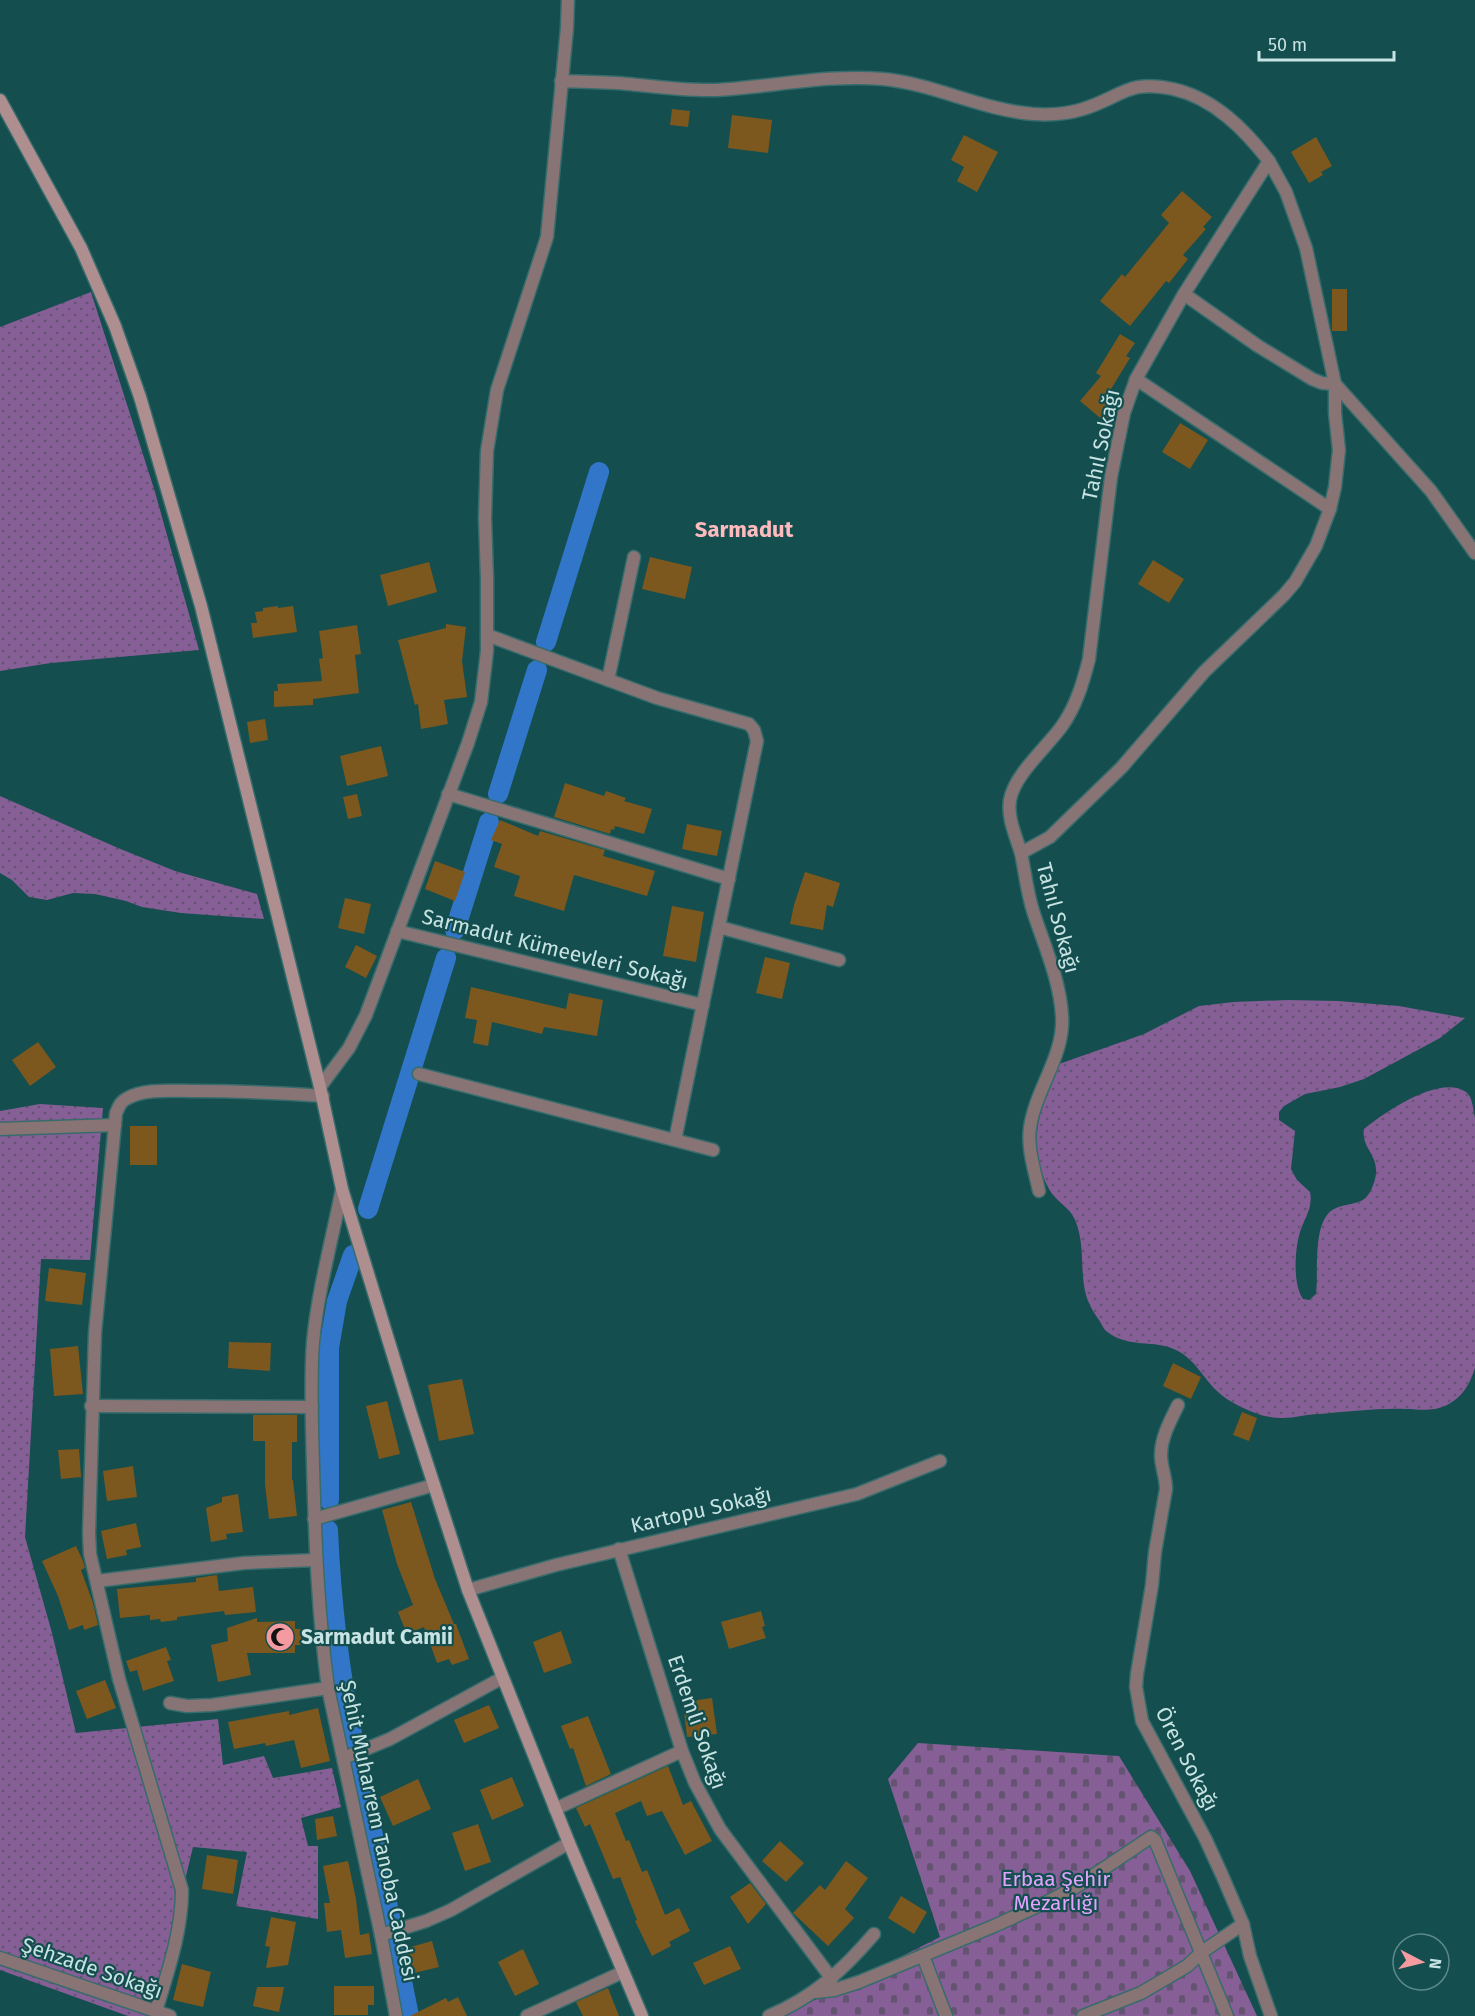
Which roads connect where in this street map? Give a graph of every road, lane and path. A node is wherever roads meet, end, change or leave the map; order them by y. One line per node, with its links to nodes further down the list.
1 (568, 0): 2 (street, Sarmadut Kümeevleri Sokağı)
2 (561, 81): 4 (street); 11 (street, Sarmadut Kümeevleri Sokağı)
3 (0, 100): 21 (main road)
4 (1269, 161): 5 (street, Tahıl Sokağı); 7 (street)
5 (1184, 294): 6 (street, Tahıl Sokağı); 7 (street)
6 (1136, 379): 8 (street); 14 (street, Tahıl Sokağı)
7 (1335, 384): 8 (street); 9 (street)
8 (1330, 509): 14 (street)
9 (1475, 553)
10 (634, 557): 12 (street)
11 (487, 634): 12 (street, Sarmadut Kümeevleri Sokağı); 13 (street, Sarmadut Kümeevleri Sokağı)
12 (608, 680): 15 (street, Sarmadut Kümeevleri Sokağı)
13 (448, 794): 15 (street); 17 (street, Sarmadut Kümeevleri Sokağı)
14 (1021, 853): 27 (street, Tahıl Sokağı)
15 (729, 879): 16 (street, Sarmadut Kümeevleri Sokağı)
16 (719, 927): 18 (street); 19 (street, Sarmadut Kümeevleri Sokağı)
17 (397, 931): 19 (street, Sarmadut Kümeevleri Sokağı); 21 (street, Sarmadut Kümeevleri Sokağı)
18 (839, 960)
19 (703, 1005): 24 (street, Sarmadut Kümeevleri Sokağı)
20 (419, 1074): 24 (street)
21 (321, 1092): 22 (street); 26 (main road)
22 (115, 1125): 23 (street); 29 (street)
23 (0, 1129)
24 (675, 1140): 25 (street)
25 (713, 1150)
26 (342, 1189): 30 (street, Şehit Muharrem Tanoba Caddesi); 32 (main road)
27 (1039, 1191)
28 (1178, 1405): 45 (street, Ören Sokağı)
29 (91, 1406): 30 (street); 36 (street)
30 (312, 1407): 33 (street, Şehit Muharrem Tanoba Caddesi)
31 (940, 1461): 34 (street, Kartopu Sokağı)
32 (434, 1485): 33 (street); 37 (main road)
33 (314, 1519): 35 (street, Şehit Muharrem Tanoba Caddesi)
34 (619, 1549): 37 (street, Kartopu Sokağı); 41 (street, Erdemli Sokağı)
35 (316, 1560): 36 (street); 39 (street, Şehit Muharrem Tanoba Caddesi)
36 (97, 1581): 54 (street)
37 (468, 1590): 38 (main road)
38 (502, 1678): 42 (street); 43 (main road)
39 (328, 1688): 40 (street); 42 (street, Şehit Muharrem Tanoba Caddesi)
40 (170, 1703)
41 (682, 1751): 43 (street); 52 (street, Erdemli Sokağı)
42 (344, 1758): 47 (street, Şehit Muharrem Tanoba Caddesi)
43 (555, 1809): 44 (main road)
44 (569, 1843): 47 (street); 51 (main road)
45 (1243, 1924): 48 (street); 63 (street, Ören Sokağı)
46 (874, 1934): 52 (street)
47 (381, 1935): 56 (street, Şehit Muharrem Tanoba Caddesi)
48 (1202, 1952): 49 (street); 61 (street); 62 (street)
49 (922, 1956): 53 (street); 60 (street)
50 (0, 1958): 54 (street, Şehzade Sokağı)
51 (623, 1972): 57 (street); 58 (main road)
52 (832, 1978): 53 (street)
53 (816, 1992): 59 (street)
54 (156, 2011): 55 (street, Şehzade Sokağı)
55 (171, 2016)
56 (396, 2016)
57 (527, 2016)
58 (642, 2016)
59 (770, 2016)
60 (946, 2016)
61 (1083, 2016)
62 (1227, 2016)
63 (1270, 2016)

